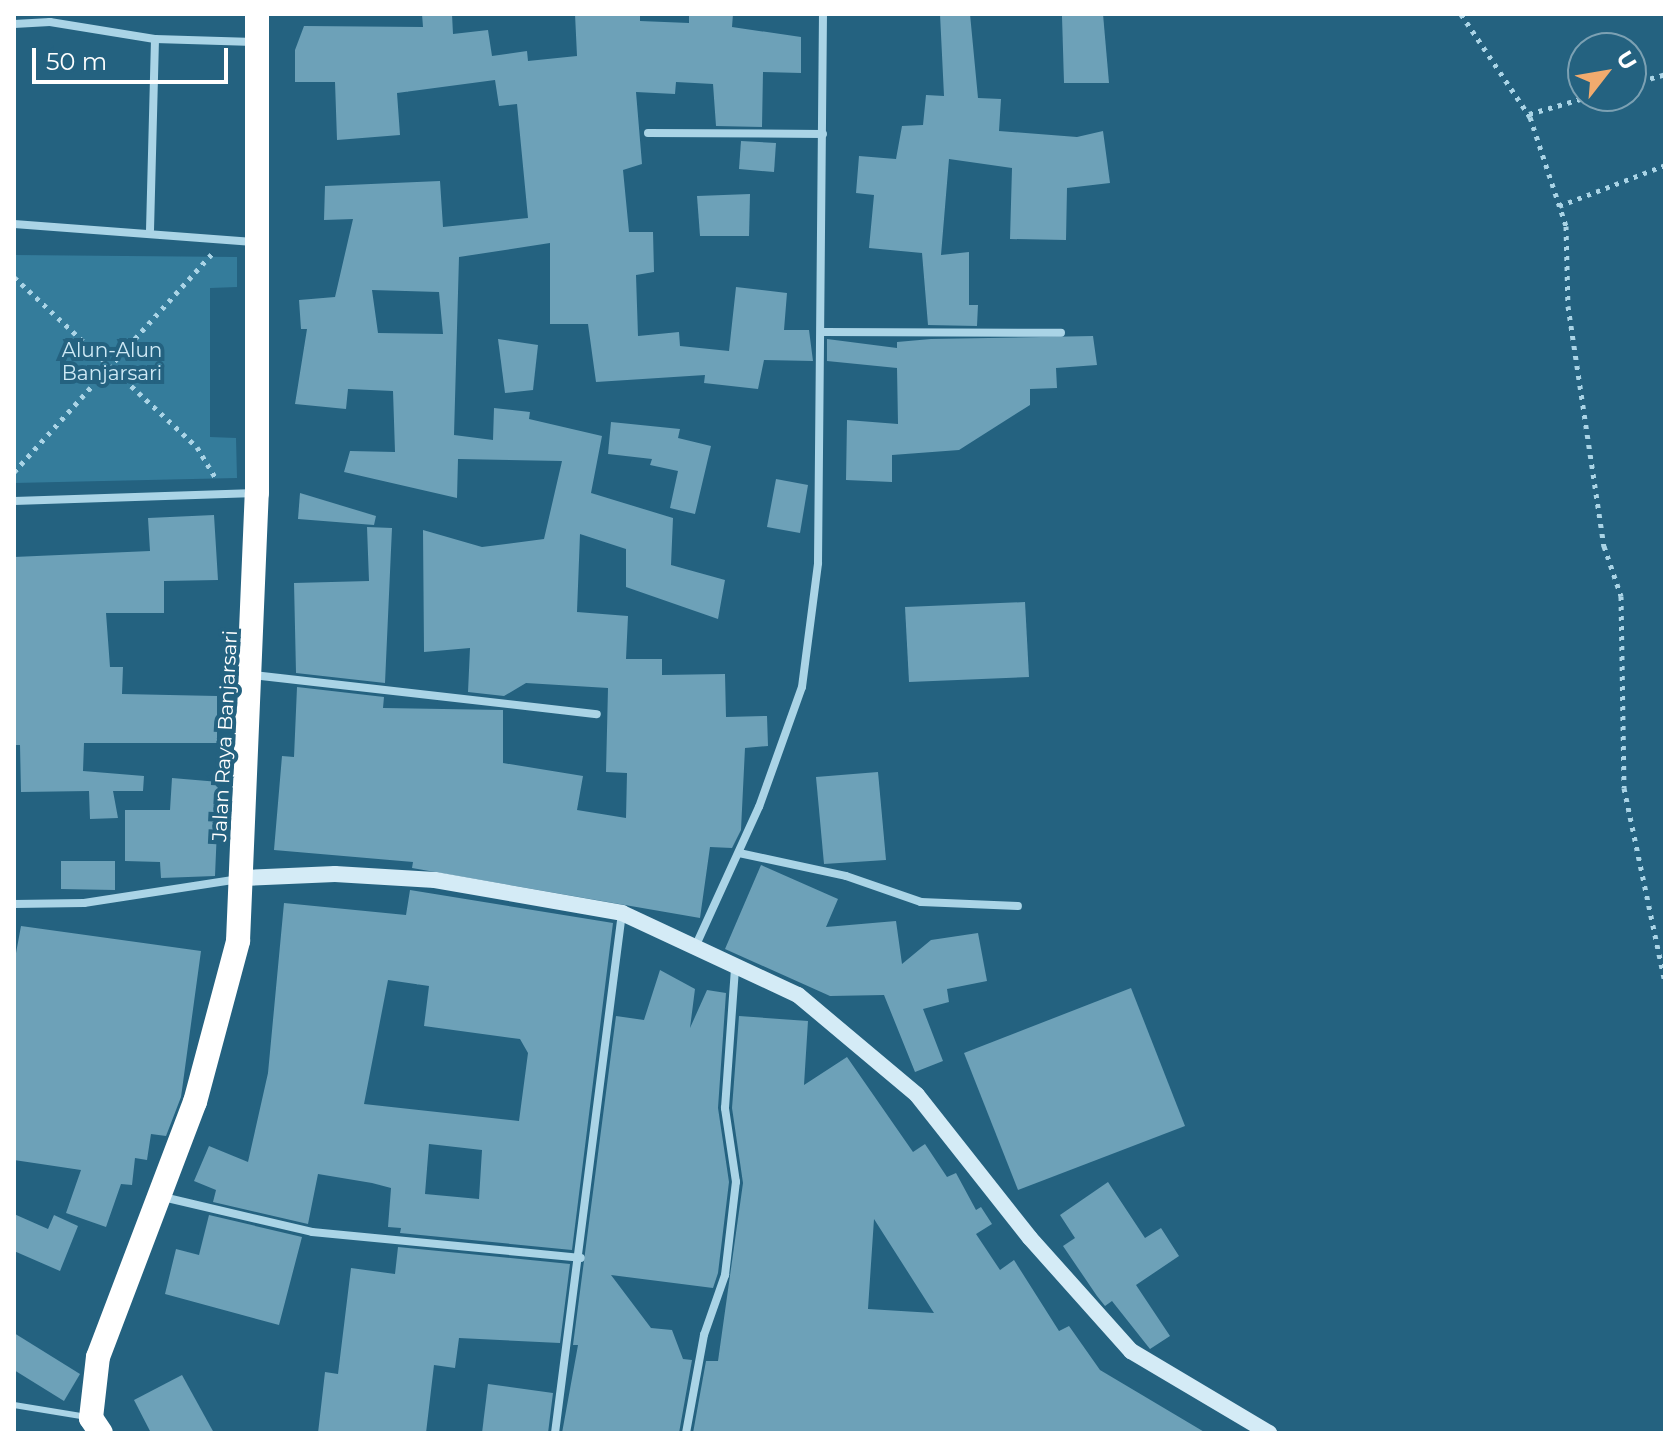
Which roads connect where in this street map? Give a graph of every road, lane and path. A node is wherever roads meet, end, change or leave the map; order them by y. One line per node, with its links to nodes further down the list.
1 (257, 14): 6 (highway, Jalan Raya Banjarsari)
2 (823, 14): 10 (street)
3 (1461, 14): 8 (path)
4 (14, 24): 5 (street)
5 (155, 39): 6 (street); 14 (street)
6 (256, 42): 16 (highway, Jalan Raya Banjarsari)
7 (1567, 103): 8 (path)
8 (1529, 114): 12 (path)
9 (648, 133): 10 (street)
10 (823, 134): 18 (street)
11 (1665, 165): 12 (path)
12 (1559, 206): 34 (path)
13 (14, 224): 14 (street)
14 (150, 230): 15 (street)
15 (226, 239): 16 (street); 20 (path)
16 (258, 243): 22 (highway, Jalan Raya Banjarsari)
17 (14, 277): 20 (path)
18 (824, 332): 19 (street); 27 (street)
19 (1061, 333)
20 (110, 364): 21 (path); 23 (path)
21 (14, 472)
22 (257, 493): 23 (street); 25 (highway, Jalan Raya Banjarsari)
23 (224, 494): 24 (street)
24 (14, 501)
25 (252, 675): 26 (street); 28 (highway, Jalan Raya Banjarsari)
26 (597, 714)
27 (739, 853): 30 (street); 32 (street)
28 (242, 878): 29 (street); 31 (street); 35 (highway, Jalan Raya Banjarsari)
29 (14, 904)
30 (1018, 906)
31 (622, 913): 32 (street); 36 (street)
32 (696, 945): 33 (street)
33 (735, 970): 40 (street); 41 (street)
34 (1665, 982)
35 (157, 1195): 36 (street); 38 (highway, Jalan Raya Banjarsari)
36 (581, 1258): 39 (street)
37 (14, 1405): 38 (lane)
38 (96, 1425)
39 (555, 1433)
40 (686, 1433)
41 (1269, 1433)

